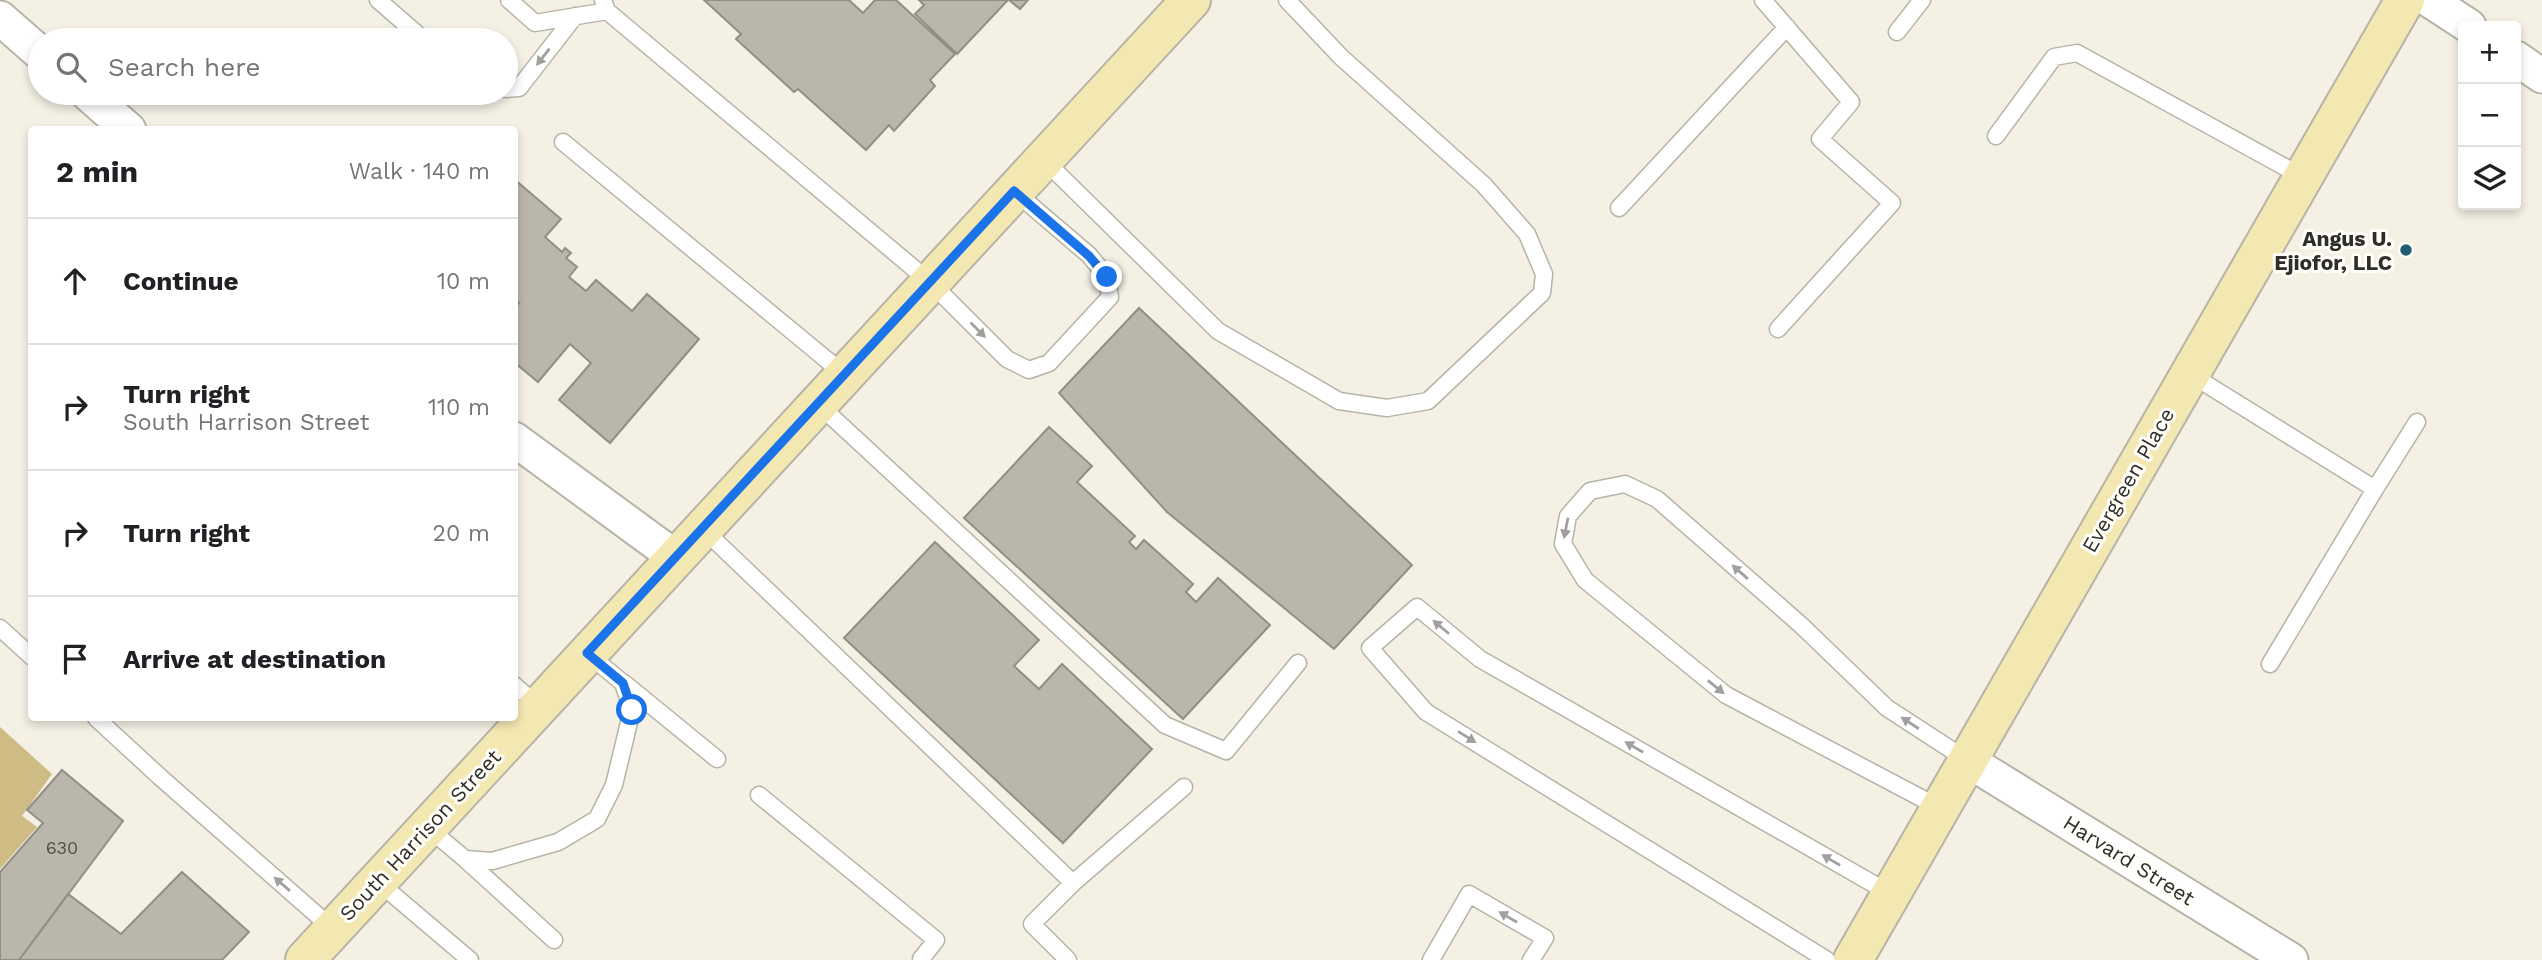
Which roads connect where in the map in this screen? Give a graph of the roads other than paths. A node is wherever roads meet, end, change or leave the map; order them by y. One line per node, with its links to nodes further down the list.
1 (378, 0): 14 (lane)
2 (509, 0): 10 (lane)
3 (1287, 0): 24 (lane)
4 (1763, 0): 13 (lane)
5 (1922, 0): 15 (lane)
6 (2405, 0): 25 (main road, Evergreen Place)
7 (2429, 0): 12 (street)
8 (1188, 1): 24 (main road, South Harrison Street)
9 (605, 6): 10 (lane); 28 (lane)
10 (575, 16): 19 (lane, one-way to 19)
11 (0, 18): 16 (street)
12 (2461, 21)
13 (1787, 27): 27 (lane); 29 (lane)
14 (410, 28)
15 (1898, 32)
16 (28, 42)
17 (2521, 61): 18 (street)
18 (2542, 76)
19 (518, 88)
20 (101, 105): 21 (street)
21 (124, 126)
22 (1996, 136): 25 (lane)
23 (563, 142): 30 (lane)
24 (1056, 173): 26 (main road, South Harrison Street)
25 (2303, 177): 31 (main road, Evergreen Place)
26 (1014, 191): 28 (main road, South Harrison Street); 28 (lane, one-way to 26)
27 (1619, 208)
28 (930, 282): 30 (main road, South Harrison Street)
29 (1778, 329)
30 (844, 374): 32 (main road, South Harrison Street)
31 (2190, 374): 35 (lane); 48 (main road, Evergreen Place)
32 (817, 404): 36 (main road, South Harrison Street); 41 (lane)
33 (2417, 422): 35 (lane)
34 (518, 442): 37 (street)
35 (2375, 489): 42 (lane)
36 (702, 528): 37 (main road, South Harrison Street); 55 (lane)
37 (676, 557): 40 (main road, South Harrison Street)
38 (0, 628): 39 (lane)
39 (28, 653)
40 (587, 653): 43 (lane); 44 (main road, South Harrison Street)
41 (1298, 663)
42 (2270, 664)
43 (623, 683): 47 (lane); 53 (lane)
44 (526, 696)
45 (99, 721): 58 (lane, one-way to 45)
46 (507, 721): 52 (main road, South Harrison Street)
47 (717, 759)
48 (1967, 760): 51 (main road, Evergreen Place); 51 (lane, one-way to 51); 59 (street, Harvard Street)
49 (1184, 787): 55 (lane)
50 (759, 795): 61 (lane)
51 (1940, 808): 56 (main road, Evergreen Place)
52 (427, 827): 53 (lane); 54 (main road, South Harrison Street)
53 (465, 859): 57 (lane)
54 (377, 881): 58 (main road, South Harrison Street); 60 (lane)
55 (1073, 883): 62 (lane)
56 (1891, 894): 65 (lane, one-way to 65); 66 (main road, Evergreen Place)
57 (554, 940)
58 (316, 951)
59 (2257, 951): 67 (street, Harvard Street)
60 (470, 960)
61 (921, 960)
62 (1068, 960)
63 (1431, 960): 64 (lane, one-way to 63)
64 (1531, 960)
65 (1827, 960)
66 (1853, 960)
67 (2291, 960)

